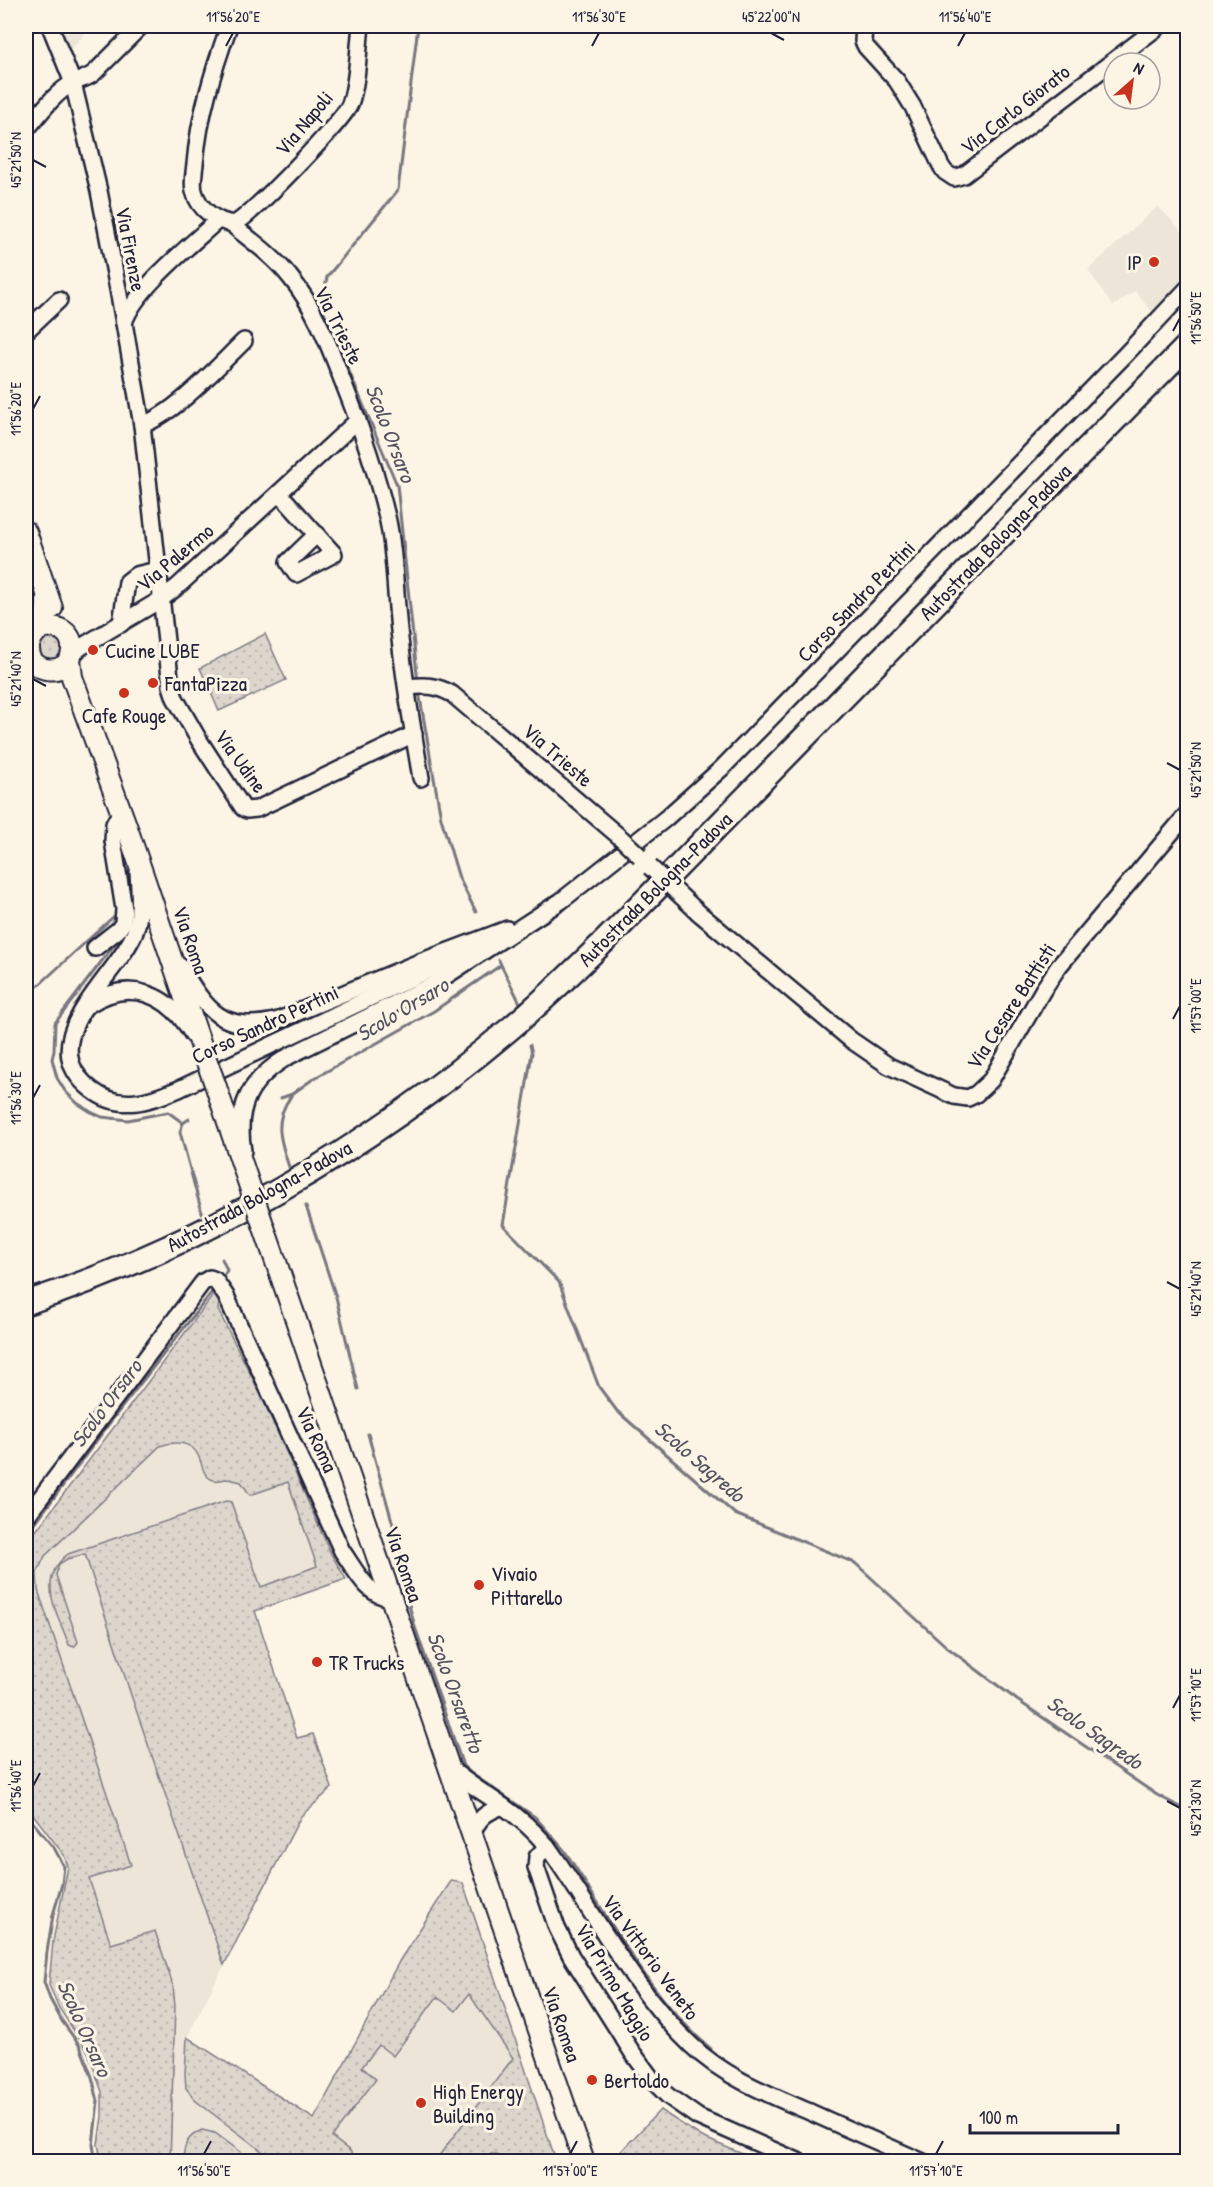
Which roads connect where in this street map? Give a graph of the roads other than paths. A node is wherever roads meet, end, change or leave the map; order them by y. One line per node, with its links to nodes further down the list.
1 (50, 26): 7 (street, Via Firenze)
2 (141, 26): 7 (street)
3 (229, 26): 9 (street)
4 (361, 26): 10 (street, Via Napoli)
5 (864, 26): 6 (street, Via Carlo Giorato)
6 (1159, 26)
7 (73, 83): 8 (street); 13 (street, Via Firenze)
8 (26, 130)
9 (212, 215): 10 (street, Via Trieste); 11 (street)
10 (234, 224): 21 (street, Via Trieste)
11 (155, 280): 13 (street); 14 (street)
12 (1188, 288): 43 (street, Corso Sandro Pertini)
13 (119, 293): 14 (street); 16 (street, Via Firenze)
14 (140, 295): 16 (street)
15 (59, 300): 17 (street)
16 (124, 323): 22 (street, Via Firenze)
17 (26, 331)
18 (244, 341): 22 (street)
19 (1188, 345): 50 (highway, Autostrada Bologna-Padova)
20 (1188, 365): 51 (highway, Autostrada Bologna-Padova)
21 (358, 420): 23 (street, Via Palermo); 35 (street, Via Trieste)
22 (142, 425): 26 (street, Via Firenze)
23 (279, 493): 25 (street); 28 (street, Via Palermo)
24 (26, 532): 27 (main road)
25 (317, 534): 25 (street)
26 (157, 570): 28 (street, Via Firenze); 29 (street)
27 (48, 598): 30 (main road); 31 (main road)
28 (160, 600): 29 (street, Via Palermo); 37 (street, Via Udine)
29 (121, 624): 32 (street, Via Palermo)
30 (65, 633): 31 (main road); 32 (street); 33 (main road)
31 (31, 640): 34 (main road)
32 (88, 642): 33 (street, Via Palermo)
33 (71, 658): 34 (main road); 36 (main road, Via Roma)
34 (37, 667): 36 (main road)
35 (415, 686): 37 (street, Via Trieste); 42 (street, Via Trieste, bridge)
36 (80, 696): 39 (main road, Via Roma)
37 (414, 734): 38 (street, Via Trieste)
38 (421, 778)
39 (121, 811): 41 (main road, Via Roma); 45 (street)
40 (1188, 813): 42 (street, Via Cesare Battisti, bridge)
41 (137, 857): 44 (main road, Via Roma); 47 (street, Corso Sandro Pertini)
42 (669, 884)
43 (532, 919): 44 (street, Corso Sandro Pertini); 47 (street, Corso Sandro Pertini); 49 (street, Corso Sandro Pertini)
44 (166, 941): 46 (main road, Via Roma)
45 (95, 948)
46 (179, 1006): 47 (street); 48 (main road, Via Roma, bridge)
47 (82, 1011)
48 (214, 1084): 49 (main road, Via Romea)
49 (251, 1190): 53 (main road, Via Romea, bridge)
50 (26, 1303)
51 (26, 1319)
52 (26, 1517): 53 (street, Via Roma)
53 (390, 1598): 54 (main road, Via Romea)
54 (449, 1767): 55 (street, Via Vittorio Veneto); 56 (main road, Via Romea)
55 (503, 1806): 56 (street); 57 (street, Via Vittorio Veneto)
56 (472, 1835): 58 (main road, Via Romea)
57 (546, 1846): 59 (street, Via Primo Maggio); 60 (street, Via Vittorio Veneto)
58 (584, 2162)
59 (800, 2162)
60 (923, 2162)

